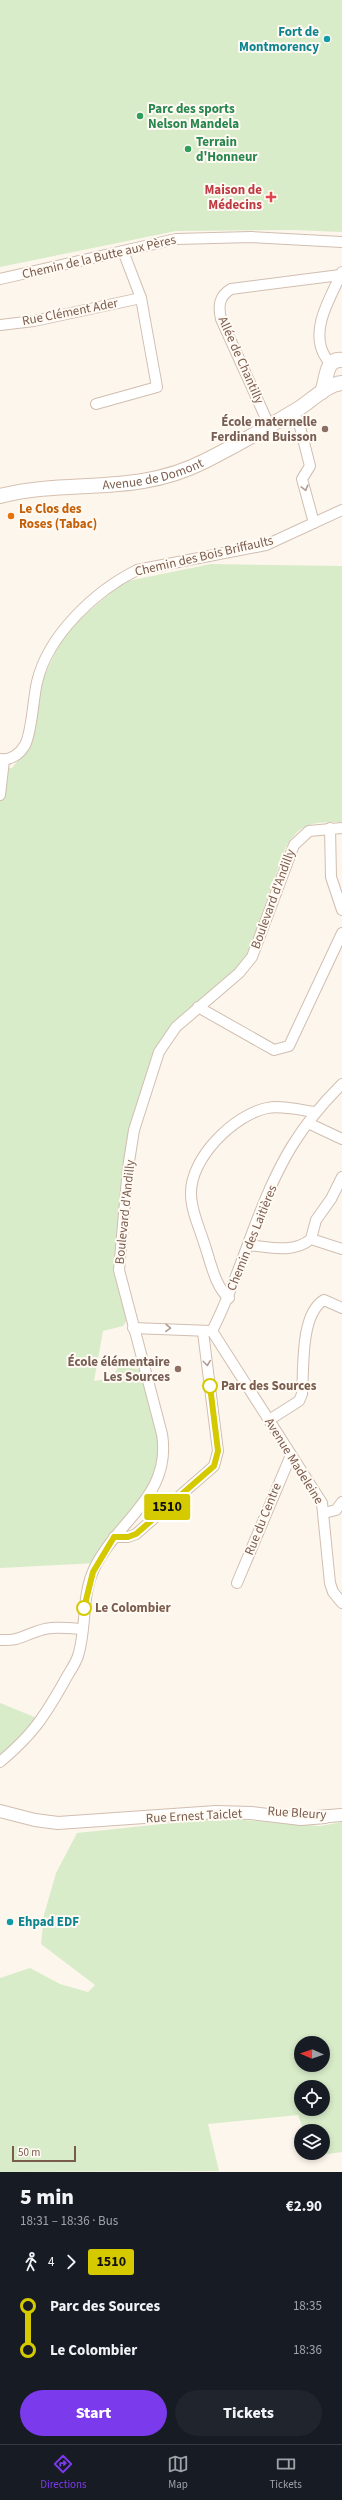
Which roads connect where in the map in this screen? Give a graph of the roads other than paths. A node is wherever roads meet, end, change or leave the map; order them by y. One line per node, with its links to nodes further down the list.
1 (342, 242): 2 (street, Chemin de la Butte aux Pères)
2 (123, 251): 4 (street, Chemin de la Butte aux Pères); 5 (street)
3 (341, 273): 7 (street); 12 (street, Allée de Chantilly)
4 (0, 279)
5 (141, 298): 6 (street, Rue Clément Ader); 10 (street)
6 (0, 325)
7 (332, 363): 8 (main road); 9 (main road)
8 (340, 383): 9 (main road, Avenue de Domont)
9 (322, 392): 11 (main road, Avenue de Domont)
10 (96, 404)
11 (293, 412): 12 (main road, Avenue de Domont); 15 (street, one-way to 15)
12 (269, 425): 13 (main road, Avenue de Domont)
13 (0, 496)
14 (342, 510): 15 (street, Chemin des Bois Briffaults)
15 (314, 523): 16 (street, Chemin des Bois Briffaults)
16 (2, 759): 17 (street, Chemin des Bois Briffaults)
17 (0, 795)
18 (330, 828): 19 (street, Boulevard d'Andilly); 20 (street); 22 (street, Boulevard d'Andilly)
19 (342, 828)
20 (342, 910)
21 (342, 933): 22 (street)
22 (198, 1008): 33 (street, Boulevard d'Andilly)
23 (342, 1084): 24 (street, Chemin des Laitières)
24 (315, 1112): 25 (street, Chemin des Laitières); 31 (street)
25 (308, 1123): 26 (street); 29 (street, Chemin des Laitières)
26 (342, 1139)
27 (342, 1177): 28 (street)
28 (311, 1239): 29 (street); 30 (street)
29 (248, 1246): 31 (street, Chemin des Laitières)
30 (342, 1249)
31 (229, 1298): 34 (street, Chemin des Laitières)
32 (342, 1308): 35 (street)
33 (133, 1328): 34 (street, one-way to 34); 39 (street, Boulevard d'Andilly)
34 (208, 1331): 35 (street, Avenue Madeleine); 39 (street, one-way to 39)
35 (268, 1420): 36 (street, Avenue Madeleine)
36 (291, 1456): 38 (street, Avenue Madeleine); 40 (street, Rue du Centre)
37 (342, 1502): 38 (street)
38 (324, 1513): 41 (street, Avenue Madeleine)
39 (114, 1537): 42 (street, Boulevard d'Andilly)
40 (237, 1584)
41 (342, 1603)
42 (82, 1630): 43 (street); 44 (street, Boulevard d'Andilly)
43 (0, 1640)
44 (0, 1762)
45 (252, 1810): 48 (street, Rue Bleury); 49 (street, Rue Ernest Taiclet)
46 (0, 1811): 49 (street, Rue Ernest Taiclet)
47 (342, 1815): 48 (street, Rue Bleury)
48 (325, 1817): 49 (street, Rue Ernest Taiclet)
49 (110, 1820)

